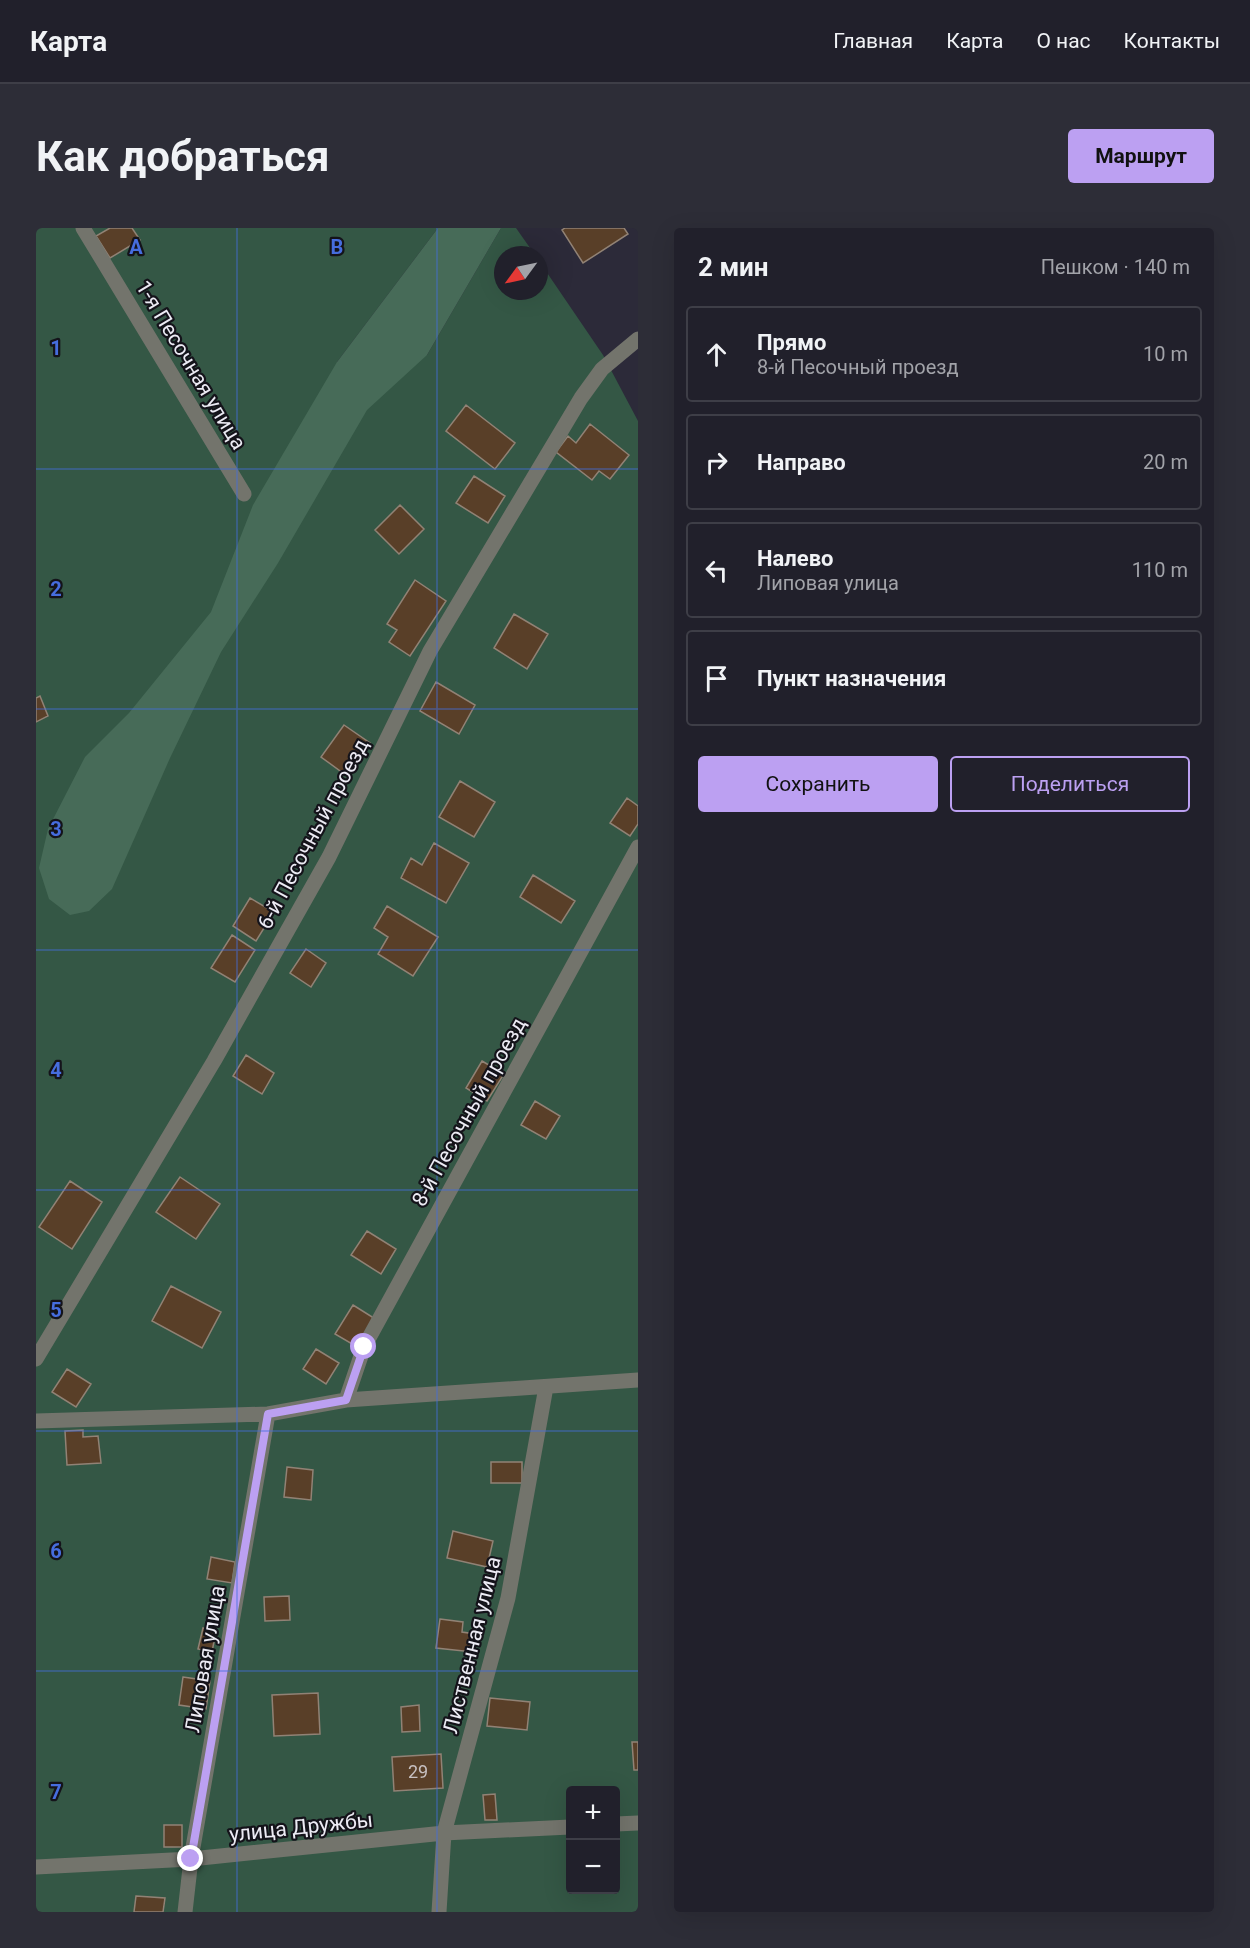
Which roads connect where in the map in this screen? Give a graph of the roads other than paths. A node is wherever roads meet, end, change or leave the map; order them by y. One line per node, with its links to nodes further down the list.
1 (83, 228): 3 (lane, 1-я Песочная улица)
2 (638, 339): 5 (lane, 6-й Песочный проезд)
3 (244, 494)
4 (638, 848): 8 (lane, 8-й Песочный проезд)
5 (36, 1359)
6 (638, 1380): 7 (lane)
7 (546, 1387): 8 (lane); 14 (lane, Лиственная улица)
8 (346, 1400): 9 (lane)
9 (268, 1414): 10 (lane); 15 (lane, Липовая улица)
10 (36, 1421)
11 (638, 1823): 12 (lane)
12 (620, 1824)
13 (566, 1827): 14 (lane, улица Дружбы)
14 (444, 1833): 15 (lane, улица Дружбы); 18 (lane, Лиственная улица)
15 (191, 1859): 16 (lane, улица Дружбы); 17 (lane, Липовая улица)
16 (36, 1867)
17 (185, 1912)
18 (439, 1912)

